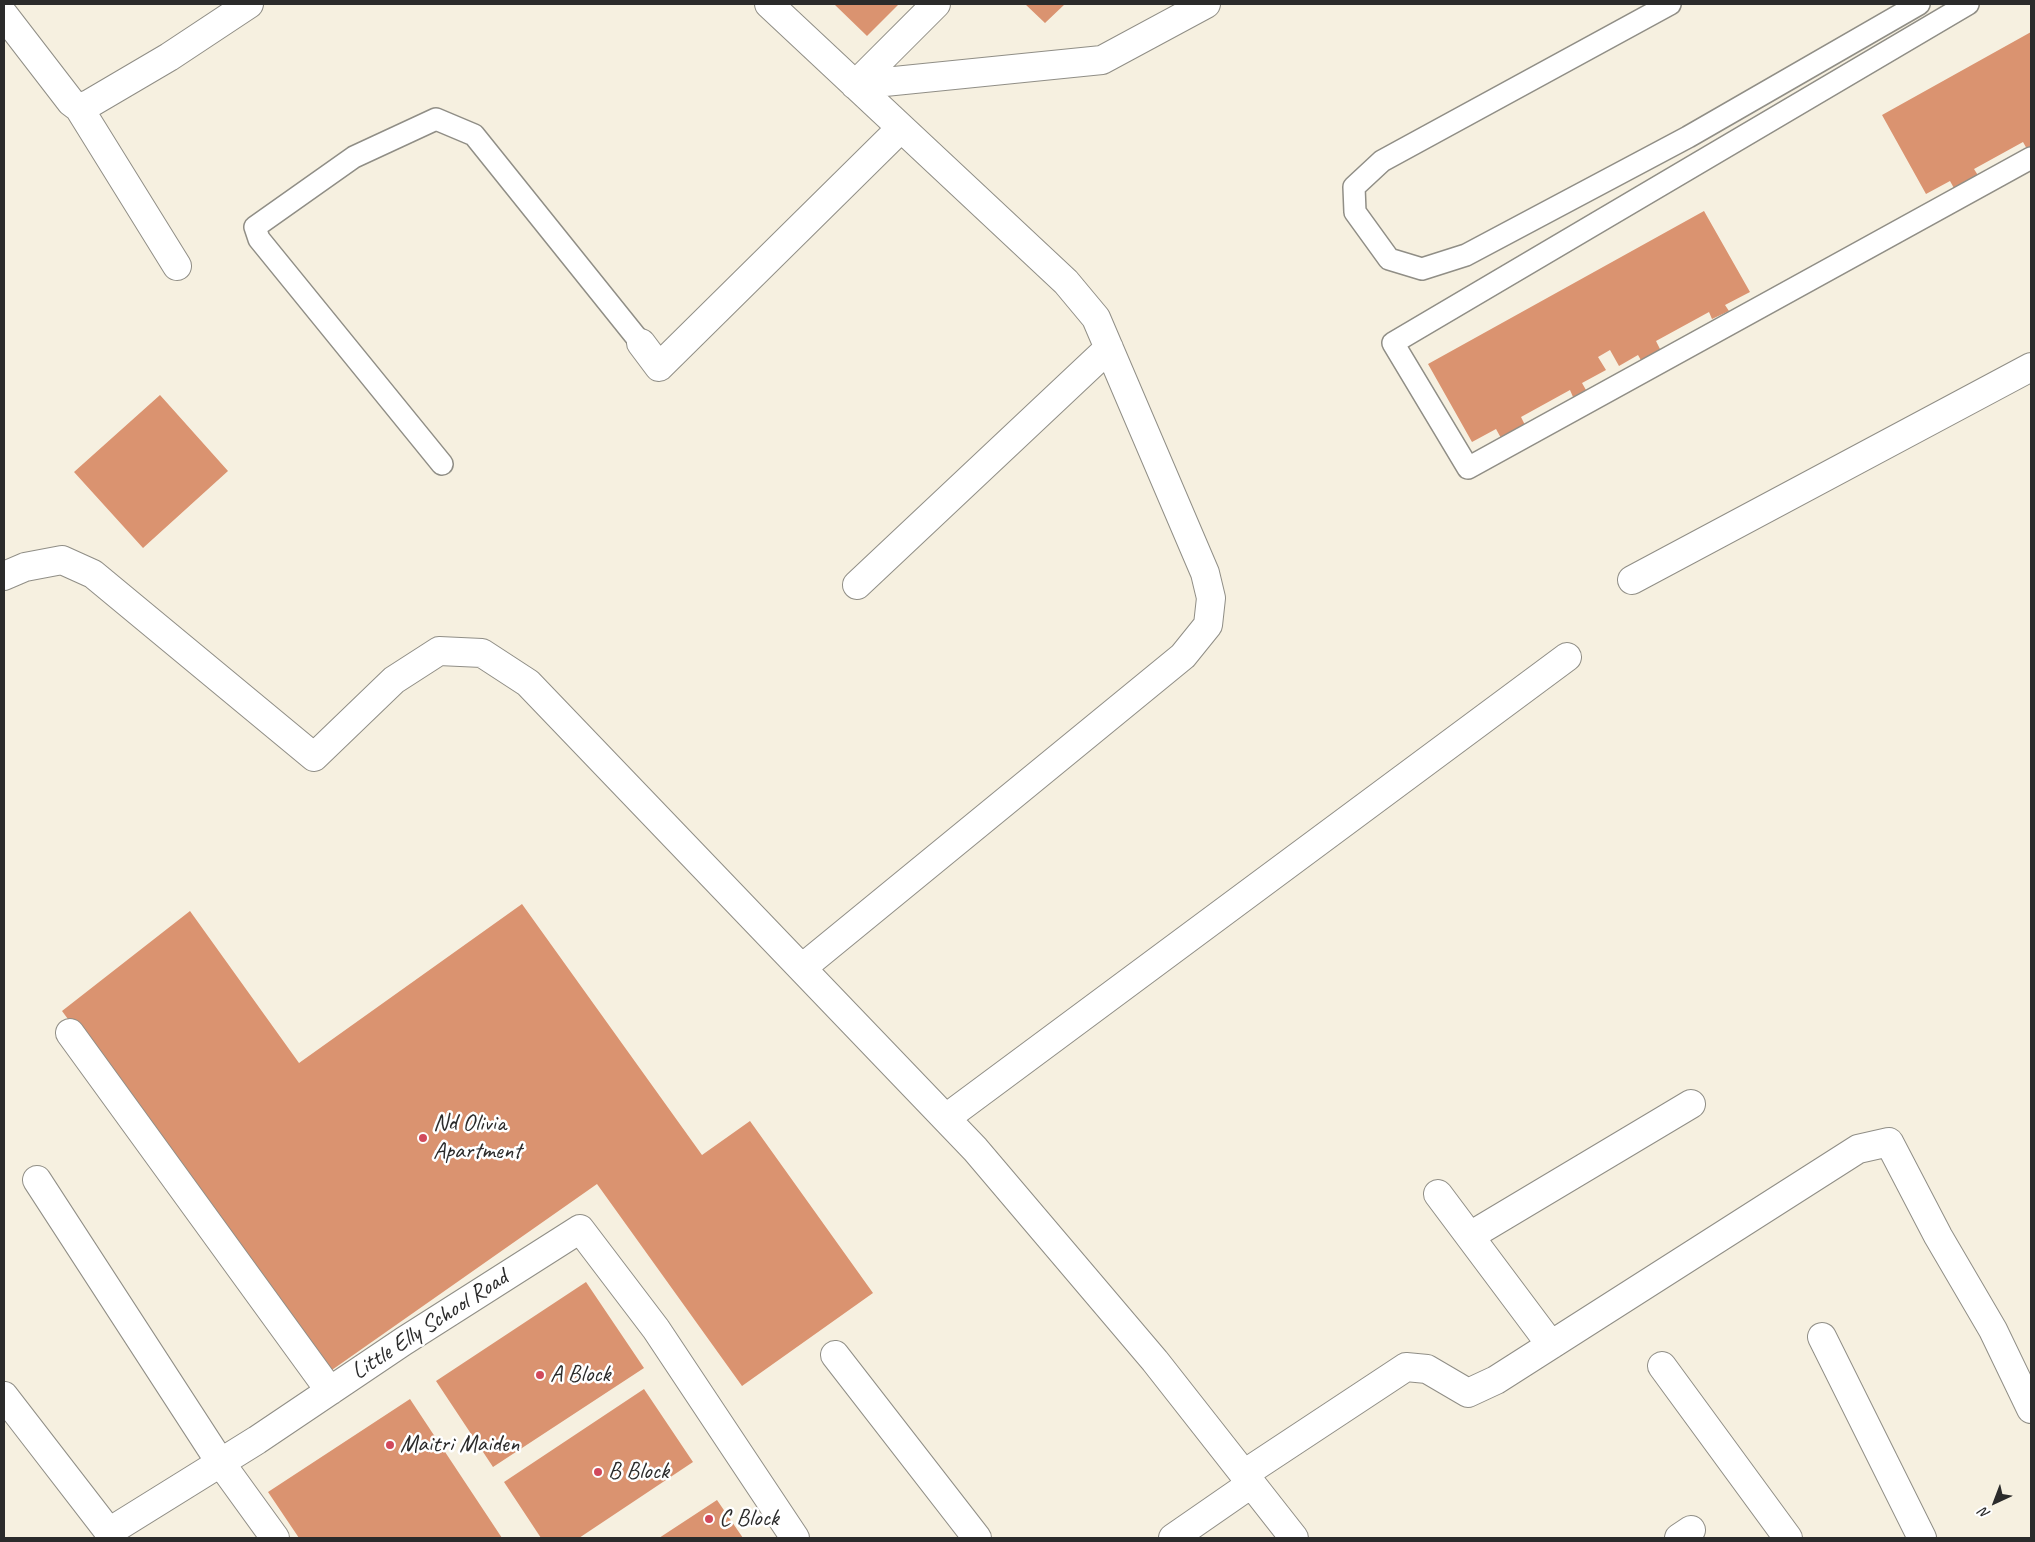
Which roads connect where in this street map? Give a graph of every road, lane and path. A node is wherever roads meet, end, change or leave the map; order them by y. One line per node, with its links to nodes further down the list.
1 (249, 4): 10 (street)
2 (768, 4): 9 (street)
3 (936, 4): 9 (street)
4 (1206, 4): 9 (street)
5 (1670, 4): 6 (lane)
6 (1919, 4)
7 (1968, 4): 12 (lane)
8 (4, 15): 10 (street)
9 (854, 85): 11 (street)
10 (79, 108): 13 (street)
11 (901, 128): 14 (street); 15 (street)
12 (2031, 158)
13 (177, 266)
14 (641, 344): 17 (lane)
15 (1109, 348): 20 (street); 22 (street)
16 (2031, 367): 19 (street)
17 (442, 464)
18 (4, 576): 22 (street)
19 (1632, 580)
20 (857, 585)
21 (1567, 657): 25 (street)
22 (802, 968): 25 (street)
23 (70, 1034): 33 (street)
24 (1691, 1104): 28 (street)
25 (946, 1118): 37 (street)
26 (37, 1180): 36 (street)
27 (1438, 1194): 28 (street)
28 (1470, 1236): 30 (street)
29 (1822, 1337): 45 (street)
30 (1552, 1345): 35 (street); 37 (street)
31 (835, 1354): 41 (street)
32 (1662, 1366): 44 (street)
33 (330, 1390): 36 (street, Little Elly School Road); 40 (street, Little Elly School Road)
34 (4, 1396): 38 (street, Little Elly School Road)
35 (2031, 1409)
36 (220, 1462): 38 (street, Little Elly School Road); 39 (street)
37 (1248, 1479): 42 (street); 43 (street)
38 (111, 1535)
39 (274, 1538)
40 (795, 1538)
41 (978, 1538)
42 (1173, 1538)
43 (1294, 1538)
44 (1788, 1538)
45 (1922, 1538)

